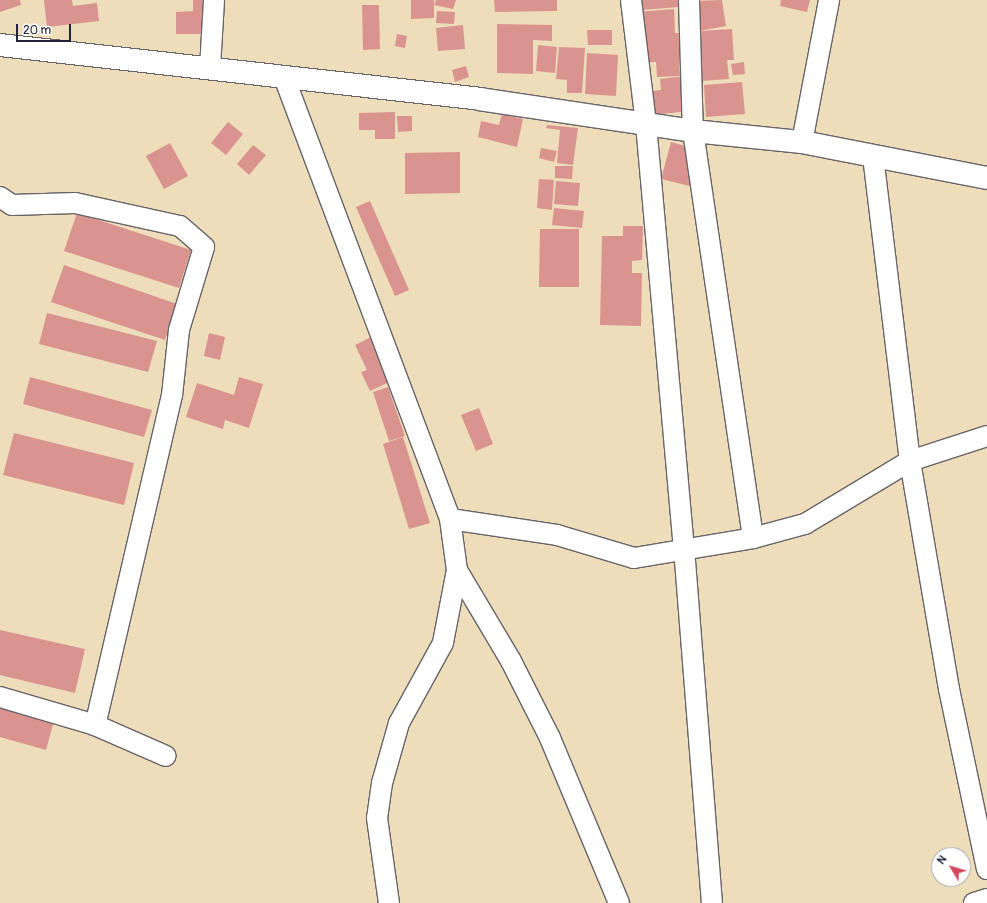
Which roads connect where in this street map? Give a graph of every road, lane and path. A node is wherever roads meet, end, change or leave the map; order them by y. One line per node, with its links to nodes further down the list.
1 (214, 0): 6 (street)
2 (631, 0): 8 (street)
3 (688, 0): 9 (street)
4 (829, 0): 10 (street)
5 (0, 45): 6 (street)
6 (210, 68): 7 (street)
7 (284, 77): 8 (street); 16 (street)
8 (646, 124): 9 (street); 18 (street)
9 (694, 131): 10 (street); 17 (street)
10 (802, 142): 11 (street)
11 (873, 156): 12 (street); 15 (street)
12 (987, 178)
13 (0, 197): 21 (street)
14 (987, 436): 15 (street)
15 (910, 460): 17 (street); 23 (street)
16 (450, 519): 18 (street); 19 (street)
17 (753, 538): 18 (street)
18 (684, 548): 27 (street)
19 (457, 570): 25 (street); 26 (street)
20 (0, 697): 21 (street)
21 (95, 725): 22 (street)
22 (166, 756)
23 (987, 869)
24 (987, 899): 28 (street)
25 (389, 903)
26 (619, 903)
27 (712, 903)
28 (974, 903)

